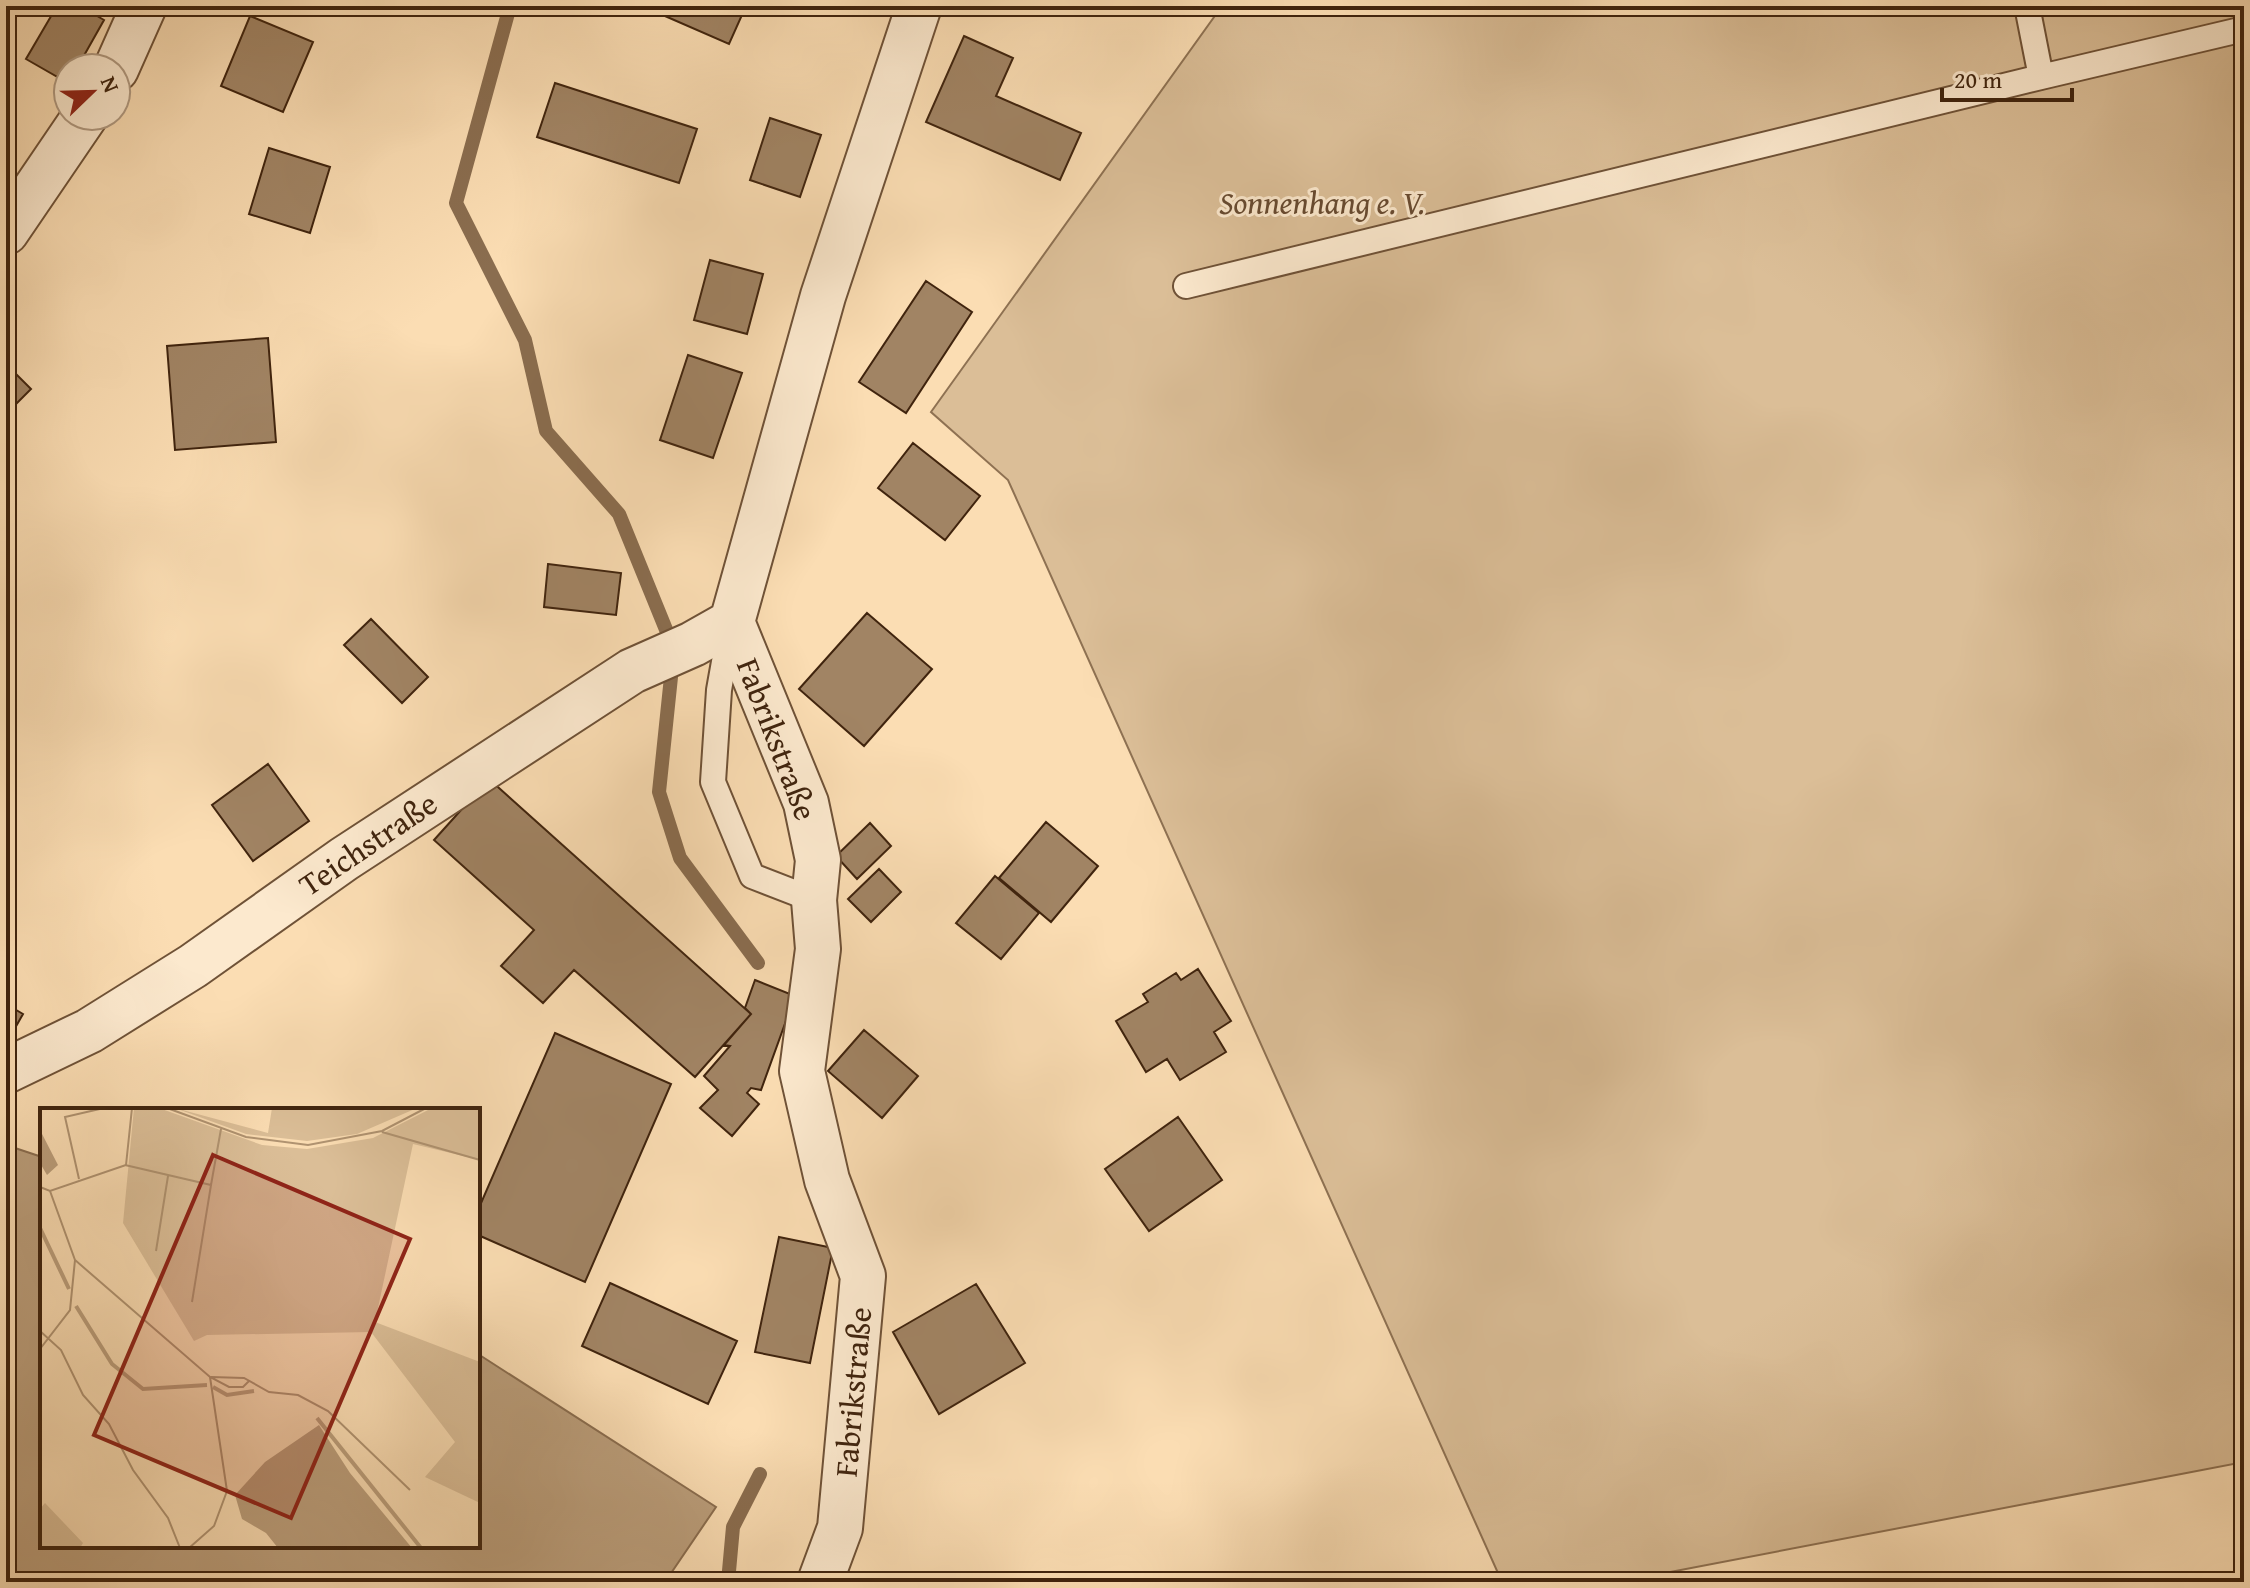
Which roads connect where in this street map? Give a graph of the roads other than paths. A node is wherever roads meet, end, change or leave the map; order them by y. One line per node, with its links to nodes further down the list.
1 (144, 6): 5 (street)
2 (919, 6): 10 (street, Fabrikstraße)
3 (2027, 6): 6 (lane)
4 (2244, 29): 6 (lane)
5 (124, 52)
6 (2041, 77): 9 (lane)
7 (74, 132): 8 (street)
8 (6, 232)
9 (1186, 286)
10 (732, 622): 11 (street, Fabrikstraße); 11 (lane); 12 (street, Teichstraße)
11 (814, 900): 13 (street, Fabrikstraße)
12 (6, 1071)
13 (820, 1582)

